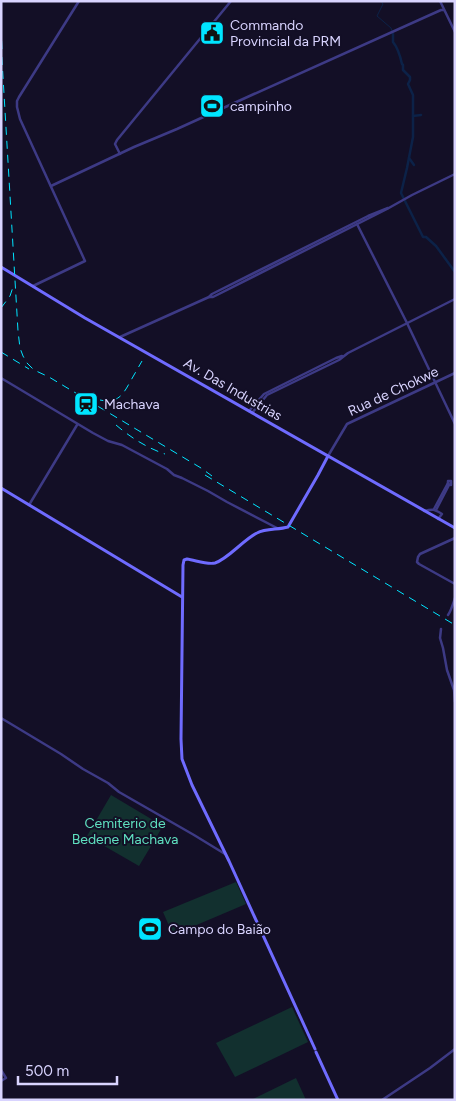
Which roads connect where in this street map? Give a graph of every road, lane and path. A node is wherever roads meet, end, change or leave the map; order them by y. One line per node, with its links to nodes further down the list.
1 (78, 1): 8 (street)
2 (231, 1): 6 (street)
3 (440, 1): 4 (street)
4 (443, 9): 5 (street); 6 (street)
5 (455, 32)
6 (120, 154): 8 (street)
7 (455, 174): 9 (street)
8 (51, 186): 11 (street)
9 (355, 224): 13 (street); 14 (street)
10 (1, 267): 11 (main road, Av. Das Industrias)
11 (33, 286): 15 (main road, Av. Das Industrias)
12 (455, 300): 13 (street)
13 (407, 324): 19 (street); 20 (street)
14 (127, 334): 15 (street); 16 (street)
15 (120, 338): 16 (main road, Av. Das Industrias)
16 (124, 340): 20 (main road, Av. Das Industrias)
17 (455, 373): 19 (street, Rua de Chokwe)
18 (1, 378): 22 (street)
19 (435, 382): 21 (street); 23 (street, Rua de Chokwe)
20 (251, 412): 23 (main road, Av. Das Industrias)
21 (455, 424)
22 (77, 425): 26 (street); 31 (street)
23 (328, 456): 28 (main road, Av. Das Industrias); 31 (main road)
24 (452, 482): 27 (street)
25 (1, 488): 26 (main road)
26 (29, 504): 34 (main road)
27 (435, 510): 28 (street); 29 (street)
28 (424, 511): 29 (main road, Av. Das Industrias)
29 (438, 519): 30 (main road, Av. Das Industrias)
30 (455, 528)
31 (278, 529): 34 (main road)
32 (455, 538): 33 (street)
33 (455, 584)
34 (183, 597): 40 (main road)
35 (455, 598): 36 (street)
36 (448, 615)
37 (441, 629): 38 (street)
38 (455, 702)
39 (1, 718): 40 (street)
40 (226, 855): 44 (main road)
41 (455, 1049): 45 (street)
42 (1, 1070): 43 (street)
43 (1, 1081)
44 (338, 1100)
45 (382, 1100)

